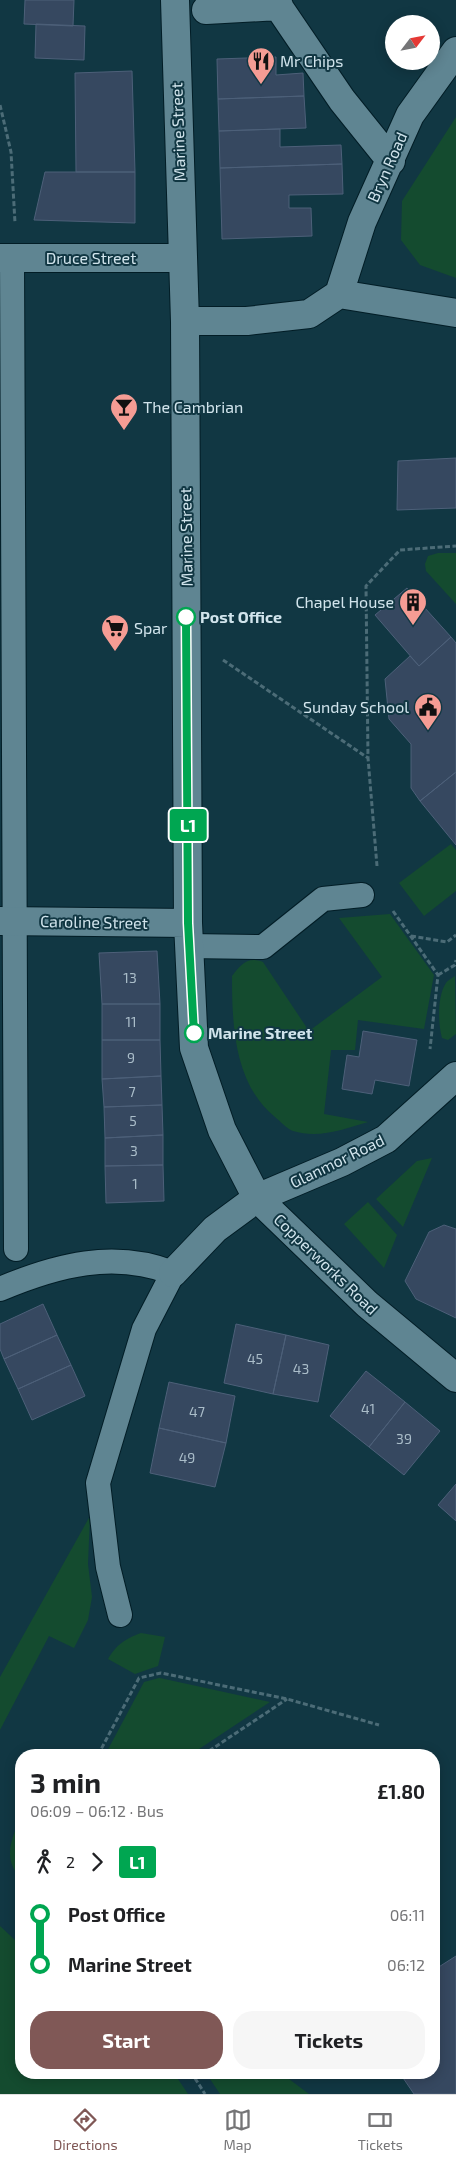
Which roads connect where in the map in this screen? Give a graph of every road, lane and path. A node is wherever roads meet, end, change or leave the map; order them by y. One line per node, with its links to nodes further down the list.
1 (175, 0): 8 (street, Marine Street)
2 (277, 3): 3 (street); 6 (street)
3 (206, 10)
4 (456, 51): 6 (street, Bryn Road)
5 (0, 105): 7 (path)
6 (391, 161): 9 (street, Bryn Road)
7 (6, 258): 8 (street, Druce Street); 18 (lane)
8 (183, 258): 11 (street, Marine Street)
9 (339, 294): 10 (street); 11 (street)
10 (456, 313)
11 (185, 320): 13 (street, Marine Street)
12 (456, 546): 14 (path)
13 (186, 633): 14 (path); 19 (street, Marine Street)
14 (368, 758): 15 (path)
15 (378, 873)
16 (362, 895): 19 (lane)
17 (390, 907): 21 (path)
18 (7, 921): 19 (street, Caroline Street); 29 (lane)
19 (189, 935): 27 (street, Marine Street)
20 (456, 935): 21 (path)
21 (411, 936): 24 (path)
22 (456, 960): 23 (path)
23 (455, 965): 24 (path)
24 (438, 975): 25 (path)
25 (429, 1058)
26 (456, 1076): 28 (street, Glanmor Road)
27 (222, 1130): 28 (street, Copperworks Road)
28 (257, 1198): 30 (street, Glanmor Road); 32 (street, Copperworks Road)
29 (16, 1249)
30 (173, 1273): 31 (lane); 33 (lane)
31 (0, 1289)
32 (456, 1378)
33 (120, 1615)
34 (287, 1699): 35 (path); 36 (path); 37 (path)
35 (380, 1725)
36 (101, 1749)
37 (212, 1749)
38 (195, 2079): 39 (path)
39 (205, 2094)

